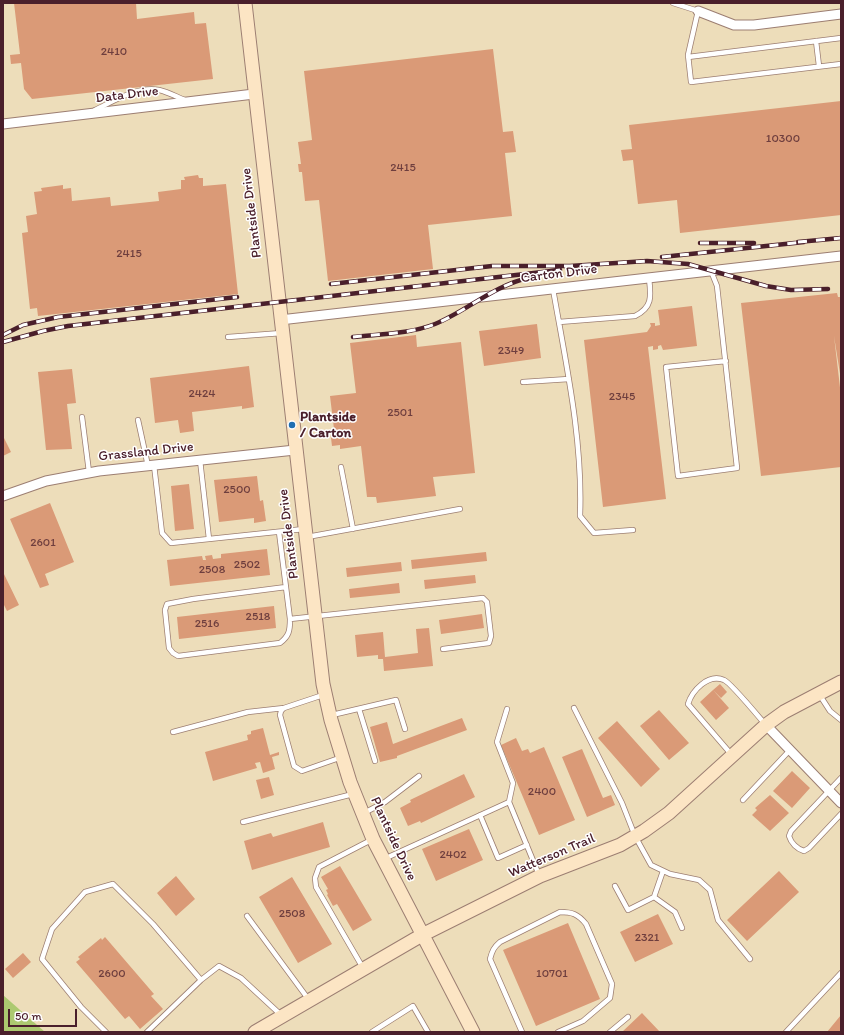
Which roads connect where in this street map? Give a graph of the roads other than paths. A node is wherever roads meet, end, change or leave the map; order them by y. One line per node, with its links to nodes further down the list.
1 (244, 3): 10 (street, Plantside Drive)
2 (673, 3): 3 (lane)
3 (698, 11): 4 (street); 7 (lane)
4 (841, 14)
5 (841, 38): 6 (lane)
6 (816, 41): 7 (lane); 9 (lane)
7 (688, 57): 9 (lane)
8 (841, 64): 9 (lane)
9 (819, 66)
10 (254, 94): 11 (street, Data Drive); 19 (street, Plantside Drive)
11 (189, 102): 12 (street, Data Drive); 12 (lane)
12 (89, 113): 13 (street, Data Drive)
13 (3, 124)
14 (841, 256): 15 (street, Carton Drive)
15 (711, 271): 16 (street, Carton Drive); 21 (lane)
16 (649, 278): 17 (street, Carton Drive); 18 (lane)
17 (553, 289): 18 (lane); 19 (street, Carton Drive)
18 (559, 322): 22 (lane)
19 (281, 326): 20 (lane); 26 (street, Plantside Drive)
20 (228, 337)
21 (726, 361): 21 (lane)
22 (569, 379): 23 (lane); 34 (lane)
23 (523, 382)
24 (82, 417): 30 (lane)
25 (138, 420): 28 (lane)
26 (295, 450): 27 (street, Grassland Drive); 36 (street, Plantside Drive)
27 (200, 460): 28 (street, Grassland Drive); 37 (lane)
28 (151, 465): 30 (street, Grassland Drive); 37 (lane)
29 (341, 467): 33 (lane)
30 (89, 472): 31 (street, Grassland Drive)
31 (3, 496)
32 (460, 509): 33 (lane)
33 (353, 529): 36 (lane)
34 (633, 530)
35 (279, 532): 36 (lane); 37 (lane); 38 (lane)
36 (305, 533): 39 (street, Plantside Drive)
37 (209, 539)
38 (286, 587): 40 (lane); 40 (lane)
39 (314, 617): 40 (lane); 41 (lane); 44 (street, Plantside Drive)
40 (290, 620)
41 (443, 649)
42 (841, 682): 43 (street, Watterson Trail)
43 (818, 693): 50 (lane); 51 (street, Watterson Trail)
44 (325, 695): 45 (lane); 49 (street, Plantside Drive)
45 (284, 708): 53 (lane); 56 (lane)
46 (574, 708): 69 (lane)
47 (359, 709): 49 (lane); 52 (lane); 57 (lane)
48 (507, 709): 63 (lane)
49 (330, 716): 56 (street, Plantside Drive)
50 (841, 720)
51 (766, 725): 54 (street); 55 (street, Watterson Trail); 55 (lane)
52 (405, 729)
53 (173, 732)
54 (790, 750): 60 (street); 62 (lane)
55 (732, 756): 69 (street, Watterson Trail)
56 (343, 757): 61 (street, Plantside Drive)
57 (375, 761)
58 (419, 776): 65 (lane)
59 (841, 778): 60 (lane)
60 (828, 791): 64 (street); 66 (lane)
61 (354, 793): 65 (street, Plantside Drive); 68 (lane)
62 (743, 800)
63 (509, 802): 67 (lane); 71 (lane)
64 (841, 803)
65 (362, 814): 70 (street, Plantside Drive)
66 (841, 814)
67 (480, 815): 71 (lane); 72 (lane)
68 (243, 822)
69 (635, 836): 73 (lane); 74 (street, Watterson Trail)
70 (373, 839): 72 (street, Plantside Drive); 81 (lane)
71 (527, 845): 74 (lane)
72 (383, 860): 79 (street, Plantside Drive)
73 (663, 871): 76 (lane); 80 (lane)
74 (540, 876): 79 (street, Watterson Trail)
75 (615, 886): 76 (lane)
76 (654, 896): 78 (lane)
77 (247, 916): 84 (lane)
78 (682, 928)
79 (422, 935): 81 (street, Watterson Trail); 92 (street, Plantside Drive)
80 (750, 959)
81 (363, 968): 84 (street, Watterson Trail)
82 (841, 973): 96 (lane)
83 (201, 980): 85 (lane); 87 (lane); 88 (lane)
84 (309, 1000): 85 (street, Watterson Trail)
85 (282, 1016): 89 (street, Watterson Trail)
86 (628, 1017): 95 (lane)
87 (106, 1032)
88 (147, 1032)
89 (255, 1032)
90 (372, 1032): 91 (lane)
91 (428, 1032)
92 (473, 1032)
93 (522, 1032): 94 (lane)
94 (558, 1032)
95 (610, 1032)
96 (786, 1032)

